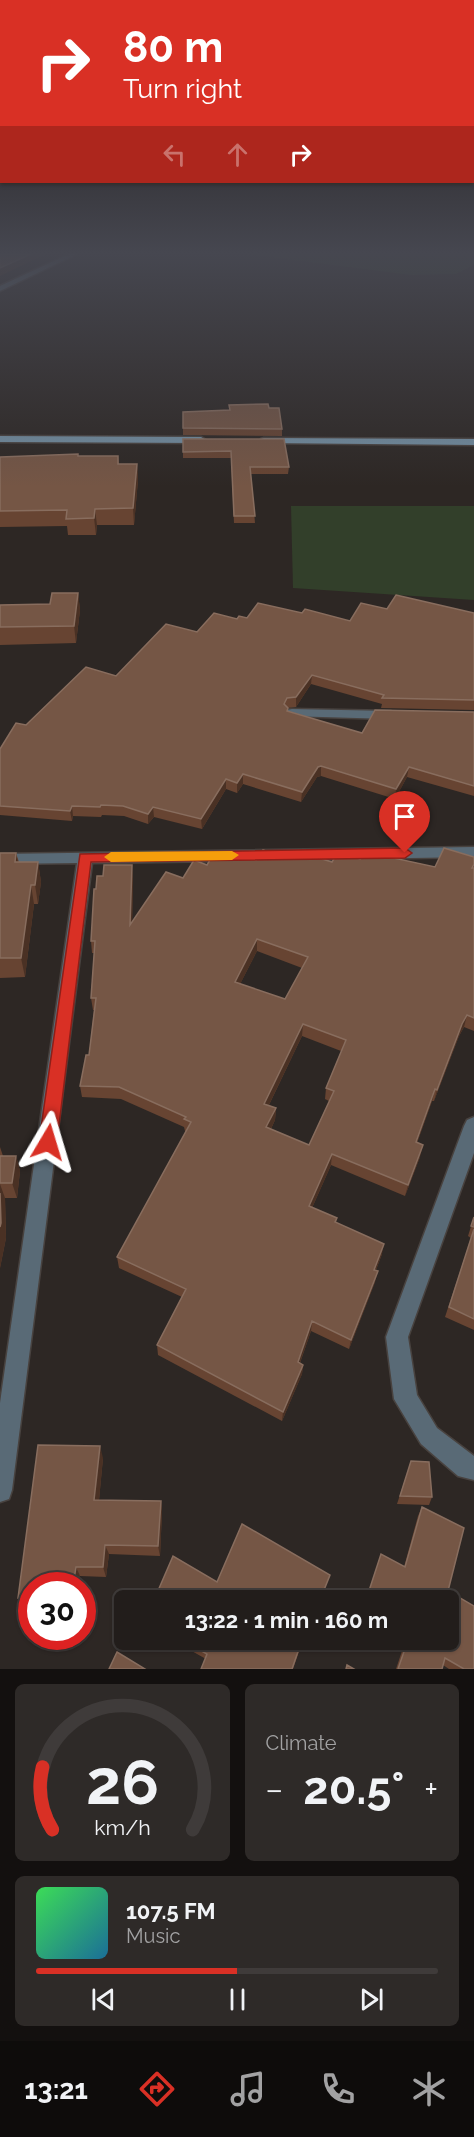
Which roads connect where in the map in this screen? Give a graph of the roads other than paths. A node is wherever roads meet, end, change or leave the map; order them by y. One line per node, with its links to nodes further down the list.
1 (0, 439): 2 (main road)
2 (213, 440)
3 (249, 441): 4 (main road)
4 (474, 442)
5 (292, 714): 6 (street)
6 (406, 715)
7 (474, 852): 8 (street)
8 (85, 858): 9 (street); 12 (street)
9 (0, 859)
10 (474, 1126): 11 (street)
11 (474, 1468)
12 (0, 1490)

